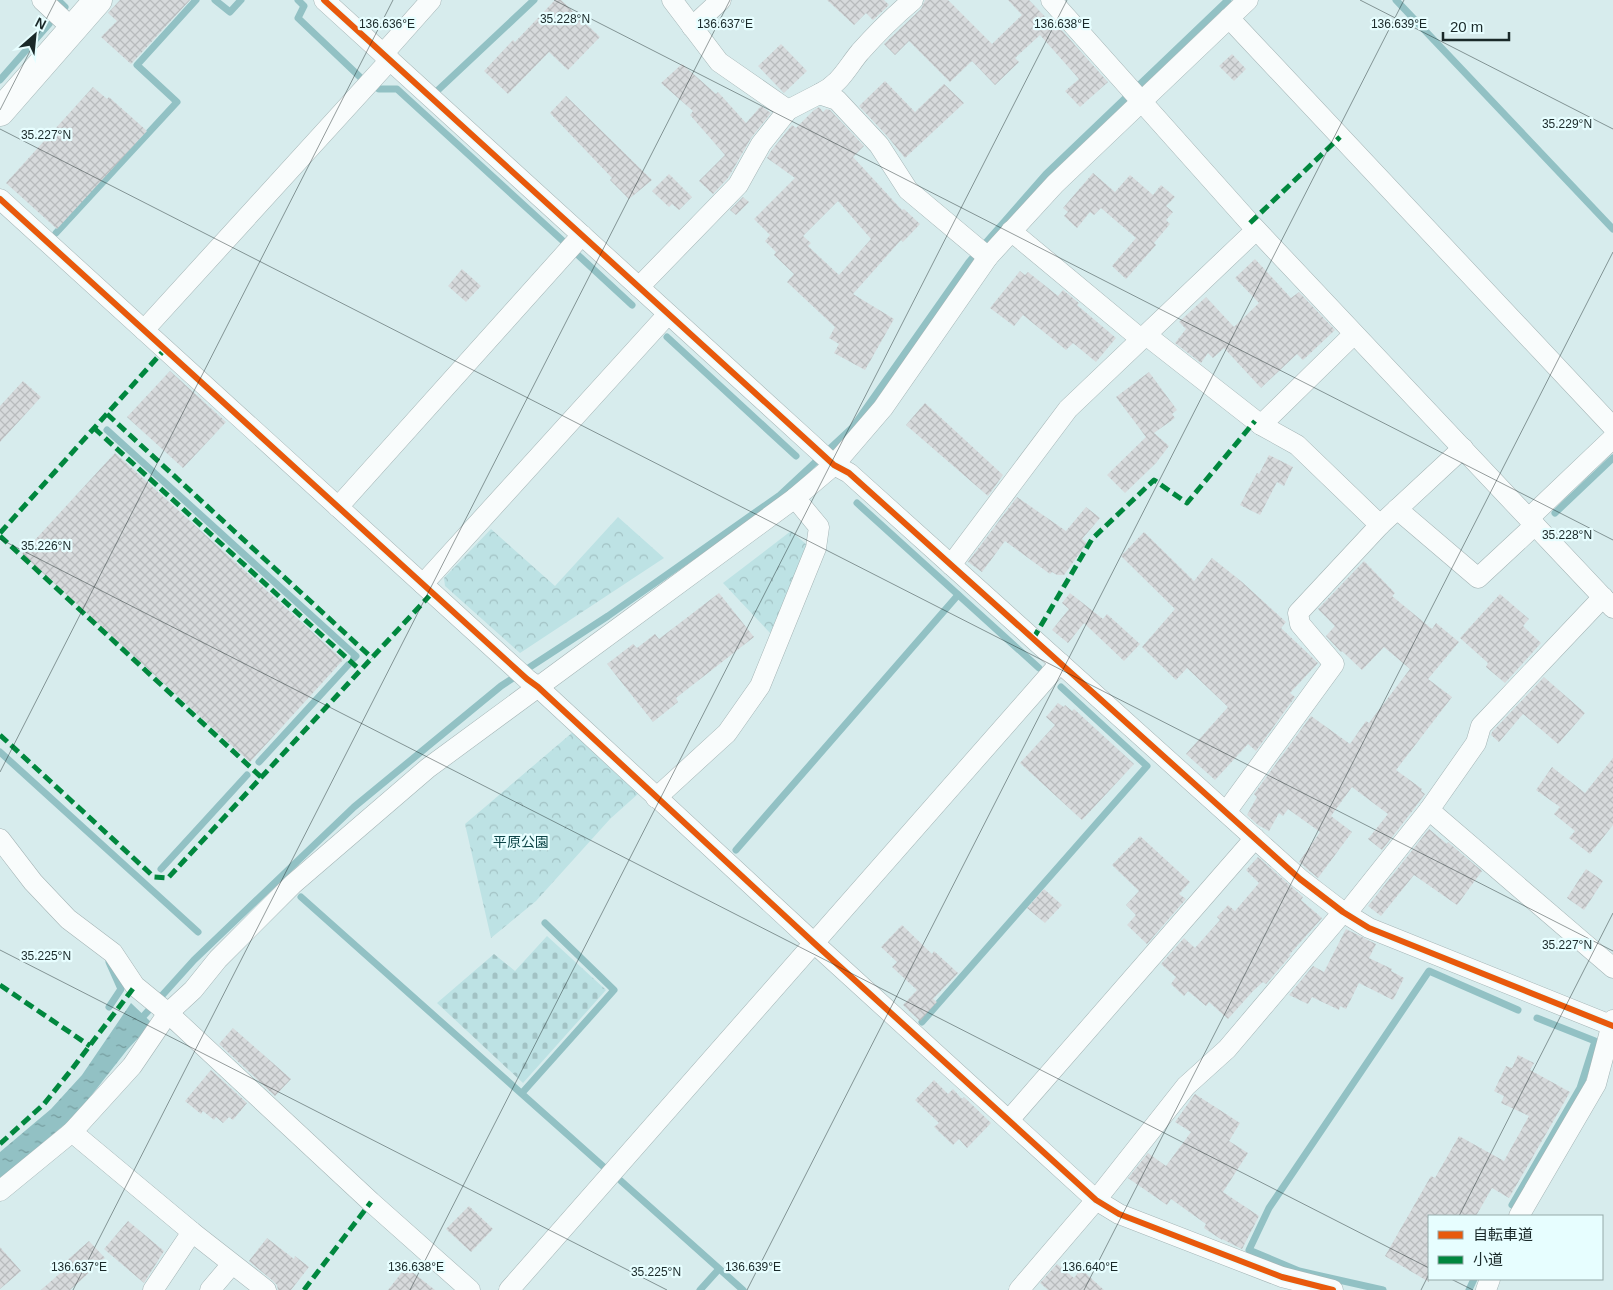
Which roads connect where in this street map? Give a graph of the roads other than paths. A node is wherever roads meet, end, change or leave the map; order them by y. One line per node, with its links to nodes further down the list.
1 (42, 0): 12 (street)
2 (98, 0): 12 (street)
3 (324, 0): 13 (street)
4 (431, 0): 13 (street)
5 (672, 0): 11 (street)
6 (722, 0): 11 (street)
7 (913, 0): 14 (street)
8 (1051, 0): 15 (street)
9 (1248, 0): 10 (street)
10 (1228, 18): 15 (street); 29 (street)
11 (692, 27): 16 (street)
12 (73, 29): 17 (street)
13 (386, 57): 21 (street); 25 (street)
14 (820, 94): 16 (street); 22 (street)
15 (1140, 98): 19 (street); 20 (street)
16 (788, 110): 23 (street)
17 (0, 112)
18 (0, 199): 25 (street)
19 (1256, 230): 26 (street); 27 (street)
20 (1011, 231): 22 (street); 27 (street)
21 (582, 236): 23 (street); 34 (street)
22 (986, 255): 32 (street)
23 (639, 287): 24 (street)
24 (668, 314): 32 (street); 39 (street)
25 (144, 330): 34 (street)
26 (1354, 334): 28 (street); 31 (street)
27 (1143, 337): 28 (street); 38 (street)
28 (1261, 425): 37 (street)
29 (1613, 427)
30 (1613, 438): 36 (street)
31 (1463, 448): 35 (street); 36 (street)
32 (831, 462): 33 (street); 38 (street)
33 (796, 498): 42 (street); 43 (street)
34 (338, 507): 39 (street)
35 (1397, 509): 36 (street); 37 (street)
36 (1532, 522): 40 (street)
37 (1380, 525): 45 (street)
38 (951, 565): 41 (street)
39 (423, 584): 42 (street)
40 (1608, 602): 44 (street)
41 (1060, 663): 45 (street); 49 (street)
42 (533, 683): 43 (street); 51 (street)
43 (656, 798): 49 (street)
44 (1429, 810): 48 (street); 50 (street)
45 (1226, 812): 46 (street)
46 (1255, 838): 48 (street); 53 (street)
47 (0, 839): 51 (street)
48 (1344, 913): 52 (street); 56 (street)
49 (814, 942): 53 (street); 64 (street)
50 (1613, 968)
51 (168, 1013): 54 (street); 63 (street)
52 (1613, 1024): 57 (street)
53 (1009, 1120): 56 (street)
54 (72, 1132): 55 (street); 58 (street)
55 (0, 1191)
56 (1096, 1200): 65 (street); 66 (street)
57 (1520, 1215)
58 (192, 1232): 59 (street); 60 (street)
59 (232, 1264): 61 (street); 62 (street)
60 (153, 1290)
61 (210, 1290)
62 (266, 1290)
63 (470, 1290)
64 (509, 1290)
65 (1019, 1290)
66 (1332, 1290)

